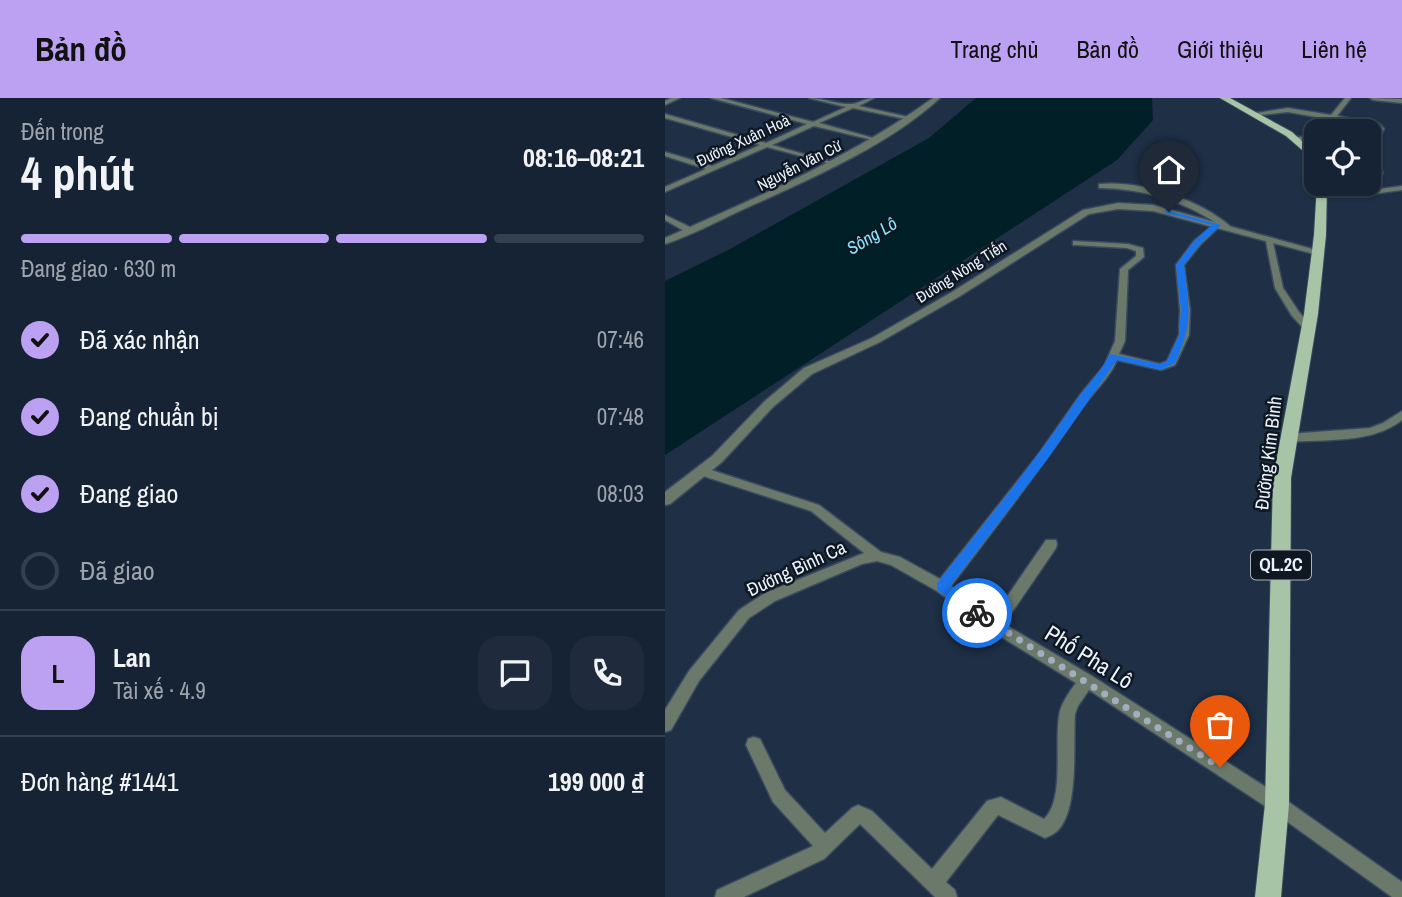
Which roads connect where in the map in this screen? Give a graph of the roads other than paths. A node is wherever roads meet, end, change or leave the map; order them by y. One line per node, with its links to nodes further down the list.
1 (677, 98): 10 (street)
2 (714, 98): 17 (street)
3 (812, 98): 11 (street)
4 (871, 98): 11 (street, Đường Xuân Hoà)
5 (937, 98): 15 (street, Nguyễn Văn Cừ)
6 (1224, 98): 12 (main road)
7 (1347, 98): 14 (street)
8 (1373, 98): 9 (street)
9 (1402, 101)
10 (665, 103)
11 (852, 106): 15 (street); 17 (street, Đường Xuân Hoà)
12 (1253, 114): 14 (street); 18 (main road)
13 (665, 116): 21 (street)
14 (1332, 117): 16 (street)
15 (909, 118): 20 (street, Nguyễn Văn Cừ)
16 (1342, 119)
17 (810, 124): 20 (street); 21 (street, Đường Xuân Hoà)
18 (1295, 139): 19 (street); 22 (main road)
19 (1304, 139)
20 (876, 140): 24 (street, Nguyễn Văn Cừ)
21 (766, 144): 24 (street); 25 (street, Đường Xuân Hoà)
22 (1304, 148)
23 (665, 153): 25 (street)
24 (834, 164): 34 (street, Nguyễn Văn Cừ)
25 (714, 169): 28 (street, Đường Xuân Hoà)
26 (1102, 186): 33 (street)
27 (1402, 188): 29 (street)
28 (665, 190)
29 (1381, 191)
30 (1322, 196): 35 (main road, Đường Kim Bình / QL.2C)
31 (665, 217): 34 (street)
32 (1217, 225): 33 (street, Đường Nông Tiến); 40 (street); 43 (street, Đường Nông Tiến)
33 (1230, 228): 36 (street, Đường Nông Tiến)
34 (689, 230): 37 (street, Nguyễn Văn Cừ)
35 (1320, 234): 36 (street, Đường Nông Tiến); 39 (main road, Đường Kim Bình / QL.2C)
36 (1268, 238): 39 (street)
37 (665, 241)
38 (1076, 243): 40 (street)
39 (1305, 319): 42 (main road, Đường Kim Bình / QL.2C)
40 (1113, 356): 47 (street)
41 (1402, 415): 42 (street)
42 (1288, 438): 52 (main road, Đường Kim Bình / QL.2C)
43 (701, 471): 44 (street, Đường Nông Tiến); 46 (street, Phố Pha Lô)
44 (665, 500)
45 (1051, 544): 48 (street)
46 (877, 556): 47 (street, Phố Pha Lô); 50 (street, Đường Bình Ca)
47 (942, 587): 48 (street, Phố Pha Lô)
48 (995, 626): 49 (street, Phố Pha Lô)
49 (1087, 681): 52 (street, Phố Pha Lô); 54 (street)
50 (665, 725)
51 (754, 745): 53 (street)
52 (1277, 804): 55 (street, Phố Pha Lô); 58 (main road, Đường Kim Bình / QL.2C)
53 (825, 846): 54 (street); 56 (street)
54 (933, 883): 57 (street)
55 (1402, 893)
56 (724, 897)
57 (948, 897)
58 (1268, 897)

